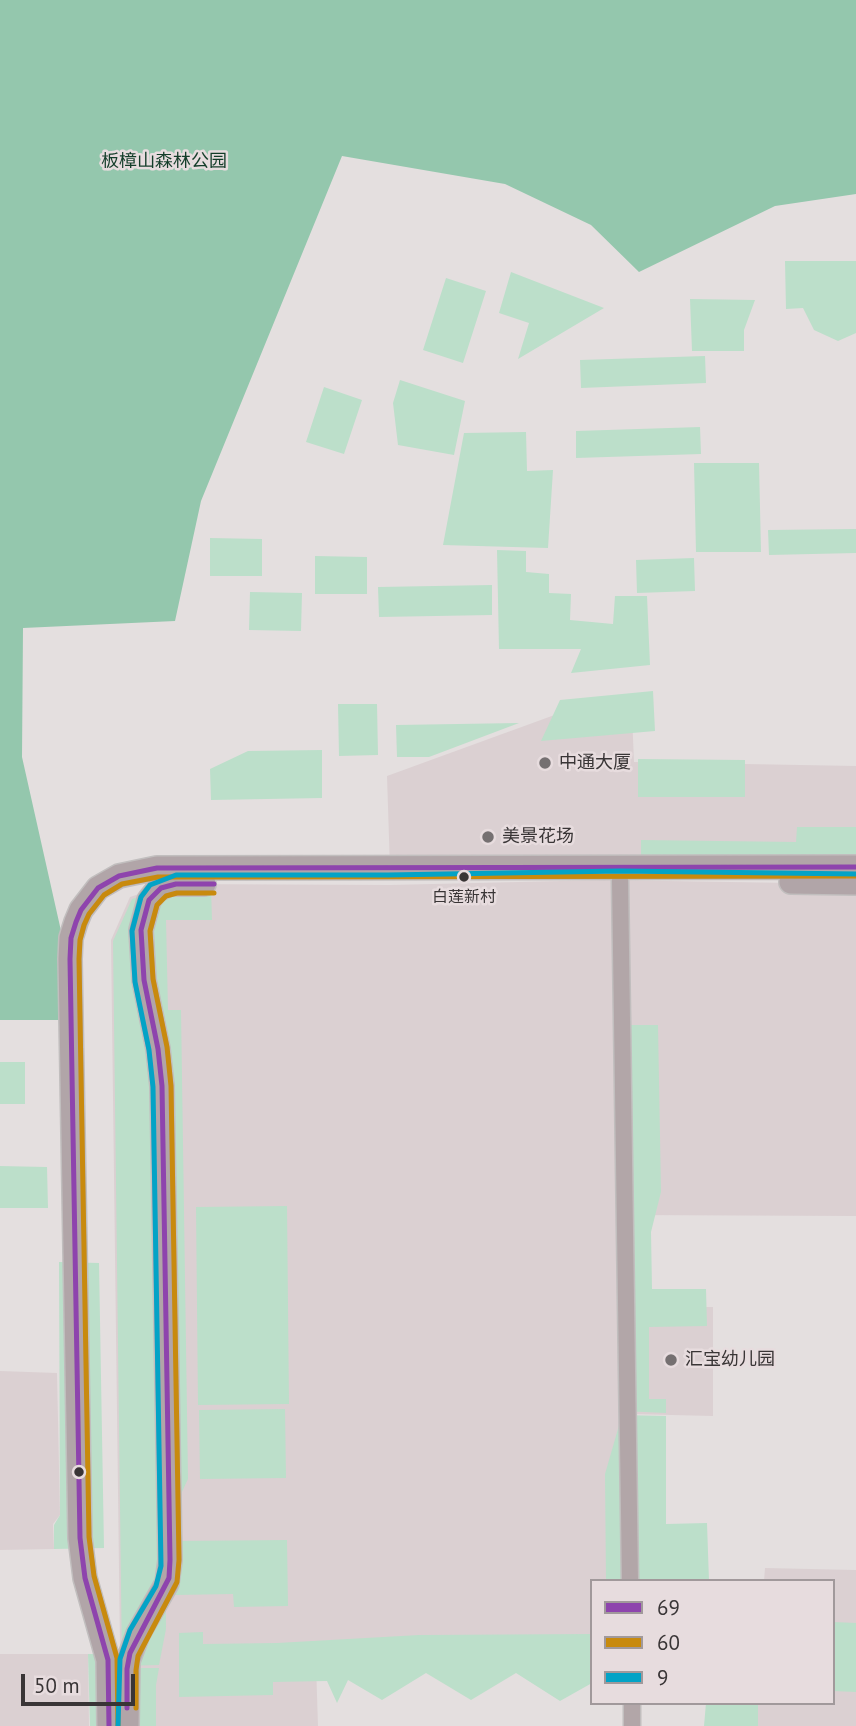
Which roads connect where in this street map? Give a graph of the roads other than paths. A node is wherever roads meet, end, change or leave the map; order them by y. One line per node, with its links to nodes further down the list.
1 (856, 867): 6 (main road)
2 (620, 880): 3 (main road); 4 (street); 7 (main road)
3 (856, 883)
4 (630, 1579)
5 (632, 1705): 8 (street)
6 (109, 1726)
7 (127, 1726)
8 (632, 1726)

